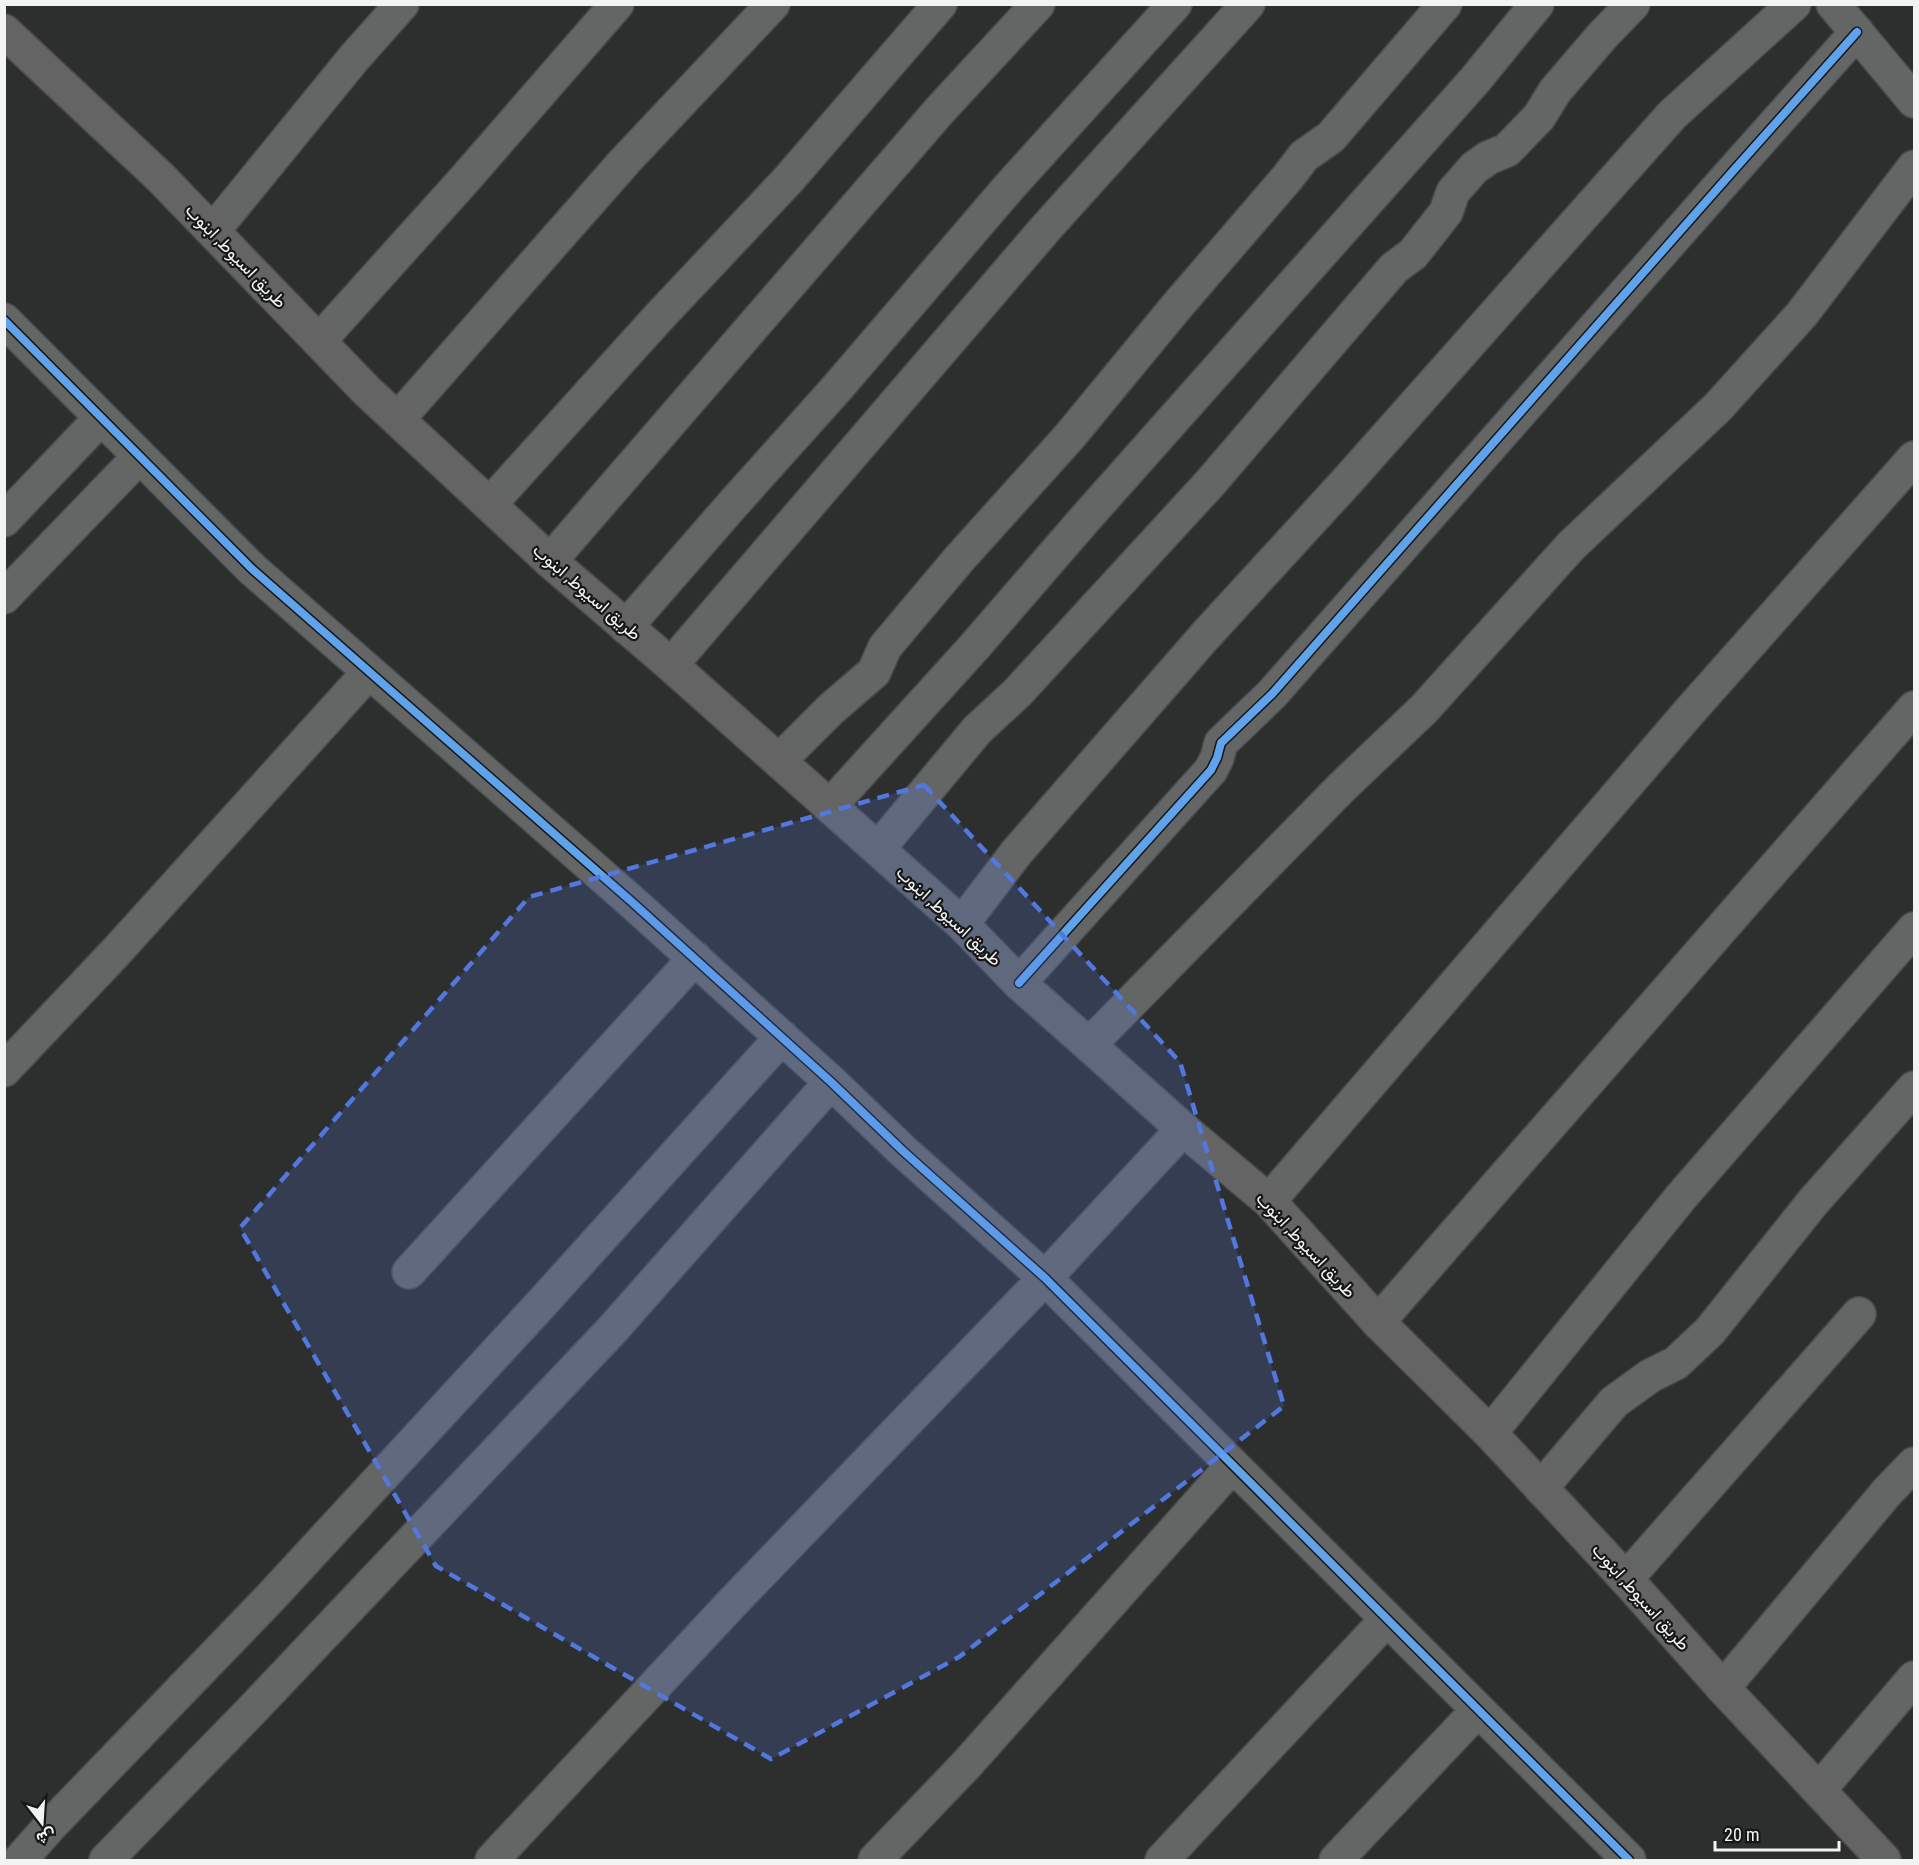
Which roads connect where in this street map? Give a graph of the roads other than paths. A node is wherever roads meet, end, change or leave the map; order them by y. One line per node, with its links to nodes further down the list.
1 (402, 4): 17 (street)
2 (617, 4): 19 (street)
3 (773, 4): 21 (street)
4 (940, 4): 24 (street)
5 (1038, 4): 26 (street)
6 (1175, 4): 28 (street)
7 (1248, 4): 29 (street)
8 (1445, 4): 32 (street)
9 (1537, 4): 33 (street)
10 (1633, 4): 34 (street)
11 (1794, 4): 35 (street)
12 (1833, 4): 14 (street)
13 (4, 32): 17 (main road, طريق اسيوط, ابنوب)
14 (1857, 33): 15 (street); 38 (street)
15 (1914, 101)
16 (1914, 167): 40 (street)
17 (213, 231): 19 (main road, طريق اسيوط, ابنوب)
18 (4, 320): 20 (street)
19 (319, 341): 21 (main road, طريق اسيوط, ابنوب)
20 (101, 418): 22 (street); 25 (street)
21 (398, 419): 24 (main road, طريق اسيوط, ابنوب)
22 (139, 457): 27 (street); 30 (street)
23 (1914, 458): 45 (street)
24 (490, 504): 26 (main road, طريق اسيوط, ابنوب)
25 (4, 520)
26 (550, 561): 28 (main road, طريق اسيوط, ابنوب)
27 (4, 597)
28 (626, 627): 29 (main road, طريق اسيوط, ابنوب)
29 (671, 666): 32 (main road, طريق اسيوط, ابنوب)
30 (369, 672): 37 (street); 41 (street)
31 (1914, 708): 49 (street)
32 (779, 761): 33 (main road, طريق اسيوط, ابنوب)
33 (830, 806): 34 (main road, طريق اسيوط, ابنوب)
34 (879, 849): 35 (main road, طريق اسيوط, ابنوب)
35 (962, 924): 38 (main road, طريق اسيوط, ابنوب)
36 (1914, 929): 50 (street)
37 (694, 958): 39 (street); 46 (street)
38 (1019, 983): 40 (main road, طريق اسيوط, ابنوب)
39 (782, 1037): 42 (street); 60 (street)
40 (1089, 1046): 44 (main road, طريق اسيوط, ابنوب)
41 (4, 1070)
42 (831, 1082): 47 (street); 61 (street)
43 (1914, 1088): 53 (street)
44 (1183, 1129): 45 (main road, طريق اسيوط, ابنوب); 47 (street)
45 (1269, 1201): 49 (main road, طريق اسيوط, ابنوب)
46 (409, 1272)
47 (1045, 1278): 52 (street); 62 (street)
48 (1859, 1314): 54 (street)
49 (1377, 1322): 50 (main road, طريق اسيوط, ابنوب)
50 (1490, 1433): 53 (main road, طريق اسيوط, ابنوب)
51 (1914, 1464): 57 (street)
52 (1233, 1465): 55 (street); 63 (street)
53 (1541, 1488): 54 (main road, طريق اسيوط, ابنوب)
54 (1626, 1579): 57 (main road, طريق اسيوط, ابنوب)
55 (1387, 1619): 58 (street); 64 (street)
56 (1914, 1678): 59 (street)
57 (1723, 1688): 59 (main road, طريق اسيوط, ابنوب)
58 (1478, 1710): 65 (street); 66 (street)
59 (1819, 1790): 67 (main road, طريق اسيوط, ابنوب)
60 (20, 1860)
61 (106, 1860)
62 (492, 1860)
63 (875, 1860)
64 (1162, 1860)
65 (1336, 1860)
66 (1629, 1860)
67 (1884, 1860)

